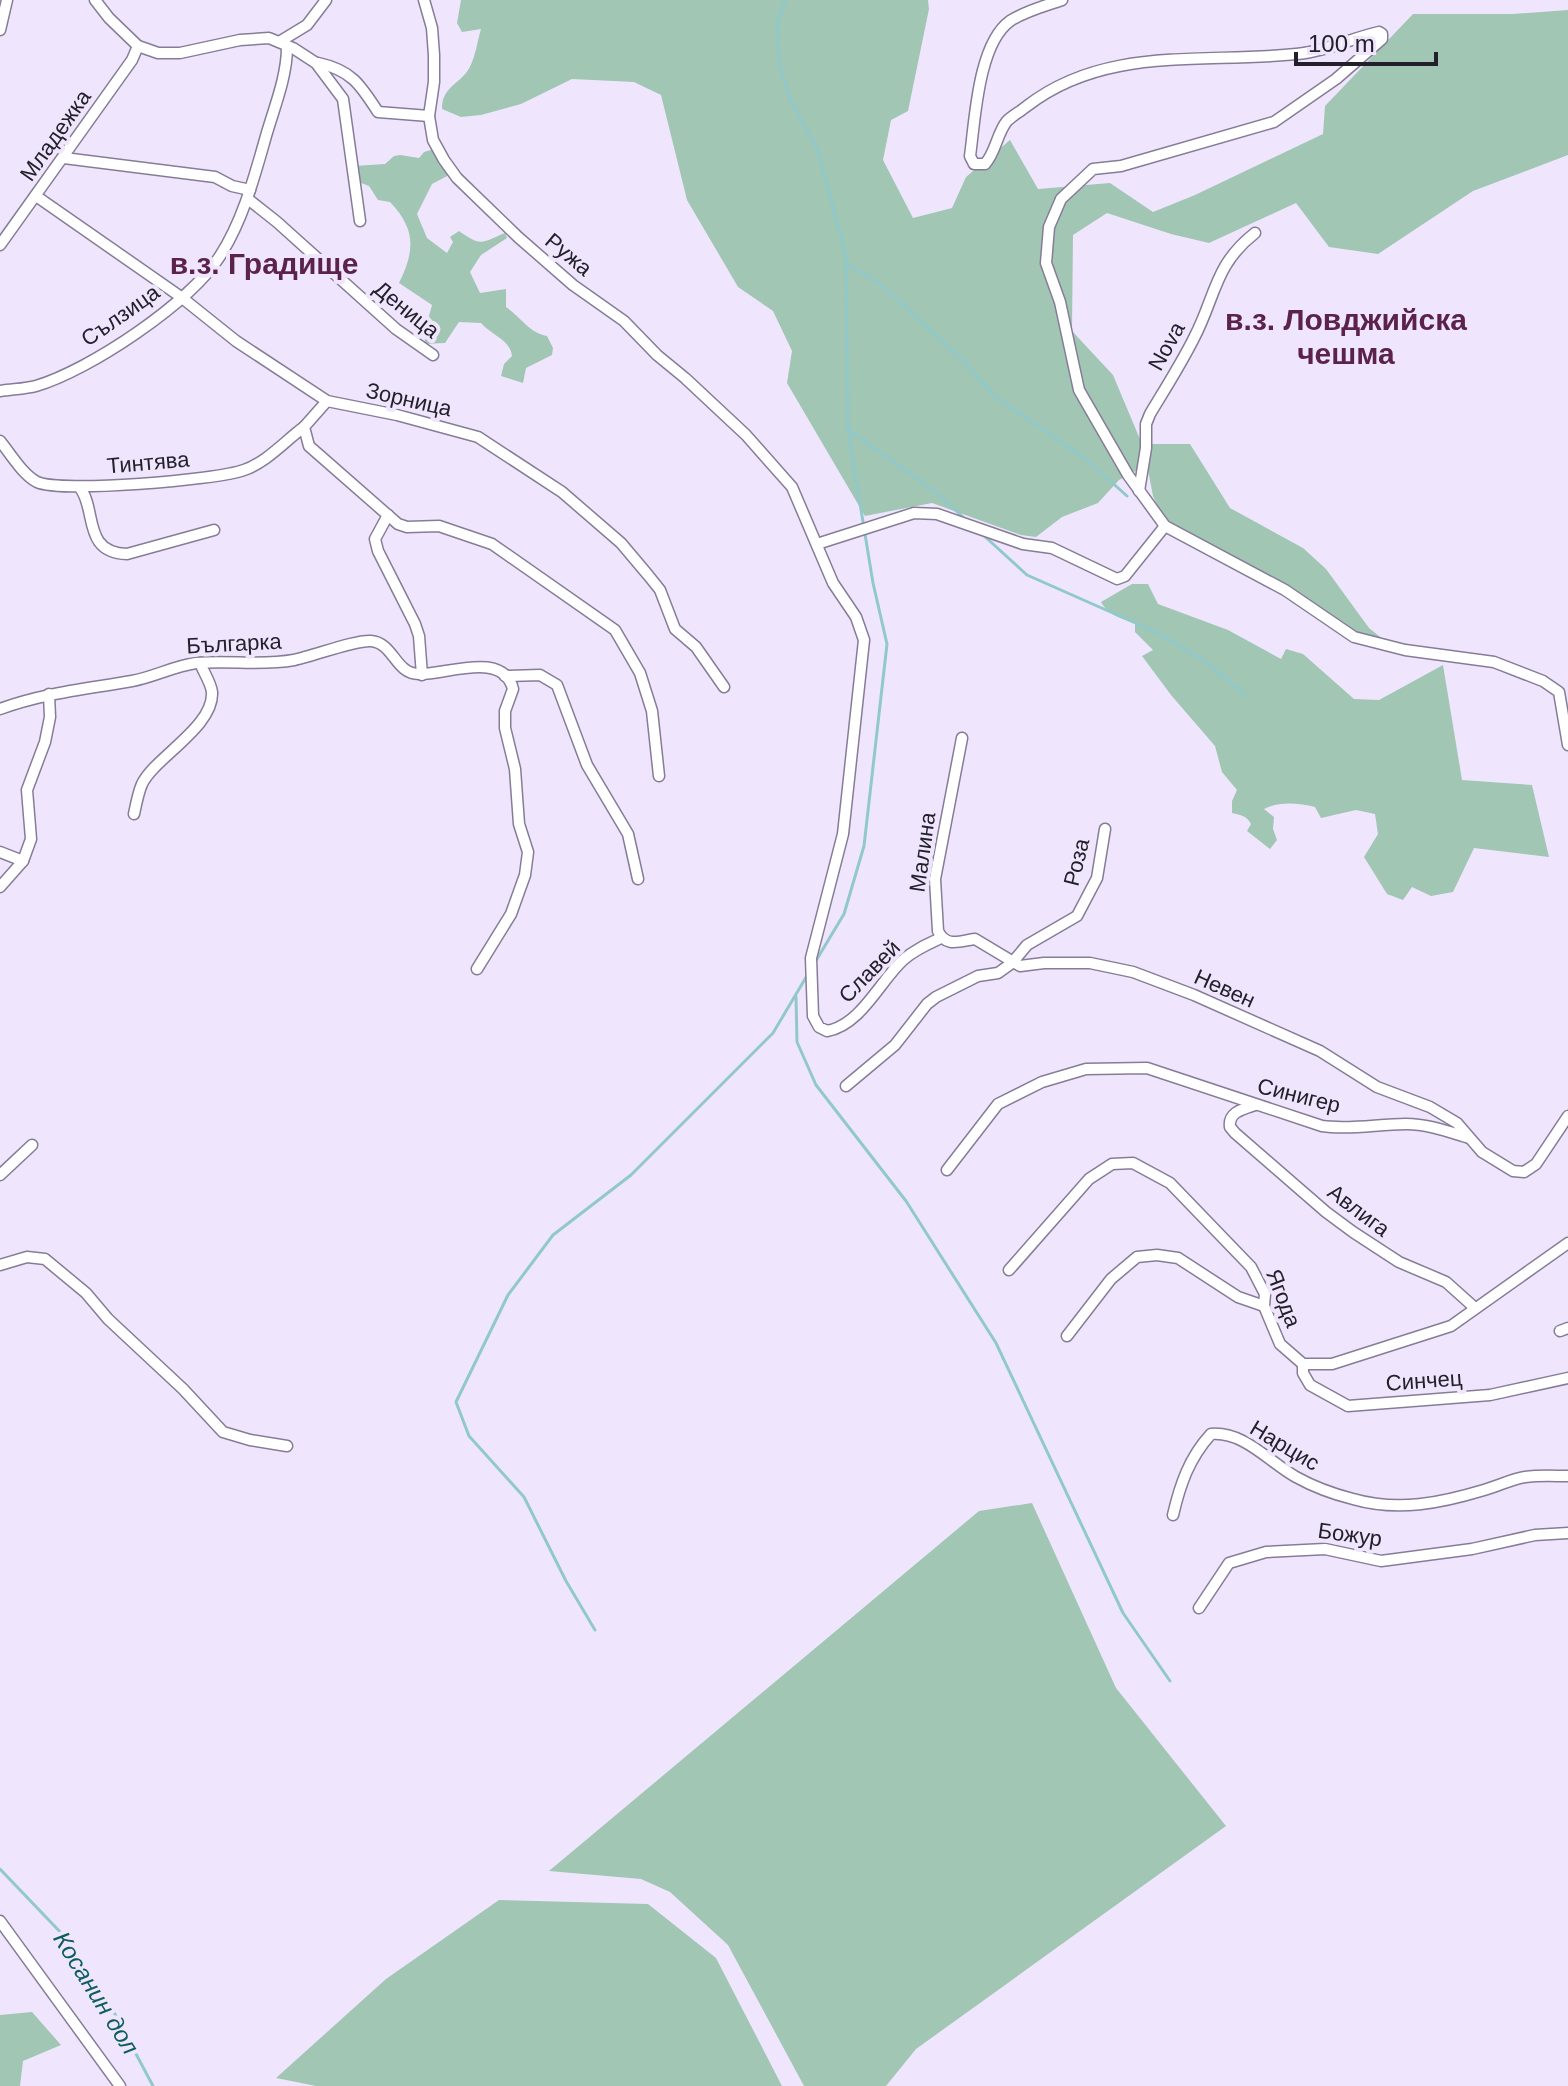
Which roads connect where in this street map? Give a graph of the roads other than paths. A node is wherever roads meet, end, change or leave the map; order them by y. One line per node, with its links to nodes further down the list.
1 (7, 0): 6 (street)
2 (95, 0): 8 (street)
3 (326, 0): 7 (street)
4 (424, 0): 10 (street, Ружа)
5 (1062, 0): 24 (street)
6 (0, 30)
7 (283, 44): 8 (street); 9 (street); 12 (street, Сълзица)
8 (138, 46): 11 (street, Младежка)
9 (316, 63): 10 (street); 14 (street)
10 (429, 116): 28 (street, Ружа)
11 (64, 158): 12 (street, Деница); 13 (street, Младежка)
12 (249, 194): 17 (street, Сълзица); 18 (street, Деница)
13 (36, 196): 16 (street, Младежка); 17 (street, Зорница)
14 (360, 221)
15 (1255, 233): 24 (street, Nova)
16 (0, 245)
17 (181, 297): 19 (street, Сълзица); 20 (street, Зорница)
18 (433, 355)
19 (0, 391)
20 (327, 401): 21 (street, Тинтява); 32 (street, Зорница)
21 (304, 427): 23 (street, Тинтява); 25 (street)
22 (0, 441): 23 (street, Тинтява)
23 (80, 488): 27 (street)
24 (1139, 491): 26 (street)
25 (388, 515): 30 (street); 37 (street)
26 (1165, 526): 28 (street); 36 (street)
27 (214, 530)
28 (817, 544): 47 (street, Ружа)
29 (200, 663): 30 (street, Българка); 33 (street, Българка); 38 (street)
30 (422, 675): 31 (street)
31 (505, 676): 42 (street); 46 (street)
32 (724, 687)
33 (49, 694): 34 (street, Българка); 41 (street)
34 (0, 709)
35 (962, 738): 44 (street, Малина)
36 (1568, 745)
37 (659, 776)
38 (134, 814)
39 (1105, 829): 45 (street, Роза)
40 (0, 852): 41 (street)
41 (23, 861): 43 (street)
42 (638, 879)
43 (0, 887)
44 (941, 938): 45 (street); 47 (street, Славей)
45 (1012, 963): 48 (street, Невен); 51 (street, Невен)
46 (477, 969)
47 (827, 1031)
48 (846, 1086)
49 (1256, 1105): 51 (street, Синигер); 53 (street, Синигер); 59 (street, Авлига)
50 (1568, 1116): 51 (street, Невен)
51 (1469, 1138)
52 (32, 1145): 54 (street)
53 (947, 1170)
54 (0, 1175)
55 (1568, 1243): 59 (street)
56 (0, 1265): 63 (street)
57 (1009, 1270): 58 (street, Ягода)
58 (1264, 1306): 60 (street); 61 (street, Ягода)
59 (1475, 1308): 61 (street)
60 (1067, 1336)
61 (1303, 1364): 62 (street, Синчец)
62 (1568, 1378)
63 (287, 1446)
64 (1568, 1476): 65 (street, Нарцис)
65 (1173, 1515)
66 (1568, 1533): 67 (street, Божур)
67 (1199, 1608)
68 (0, 1921): 69 (street)
69 (120, 2086)

